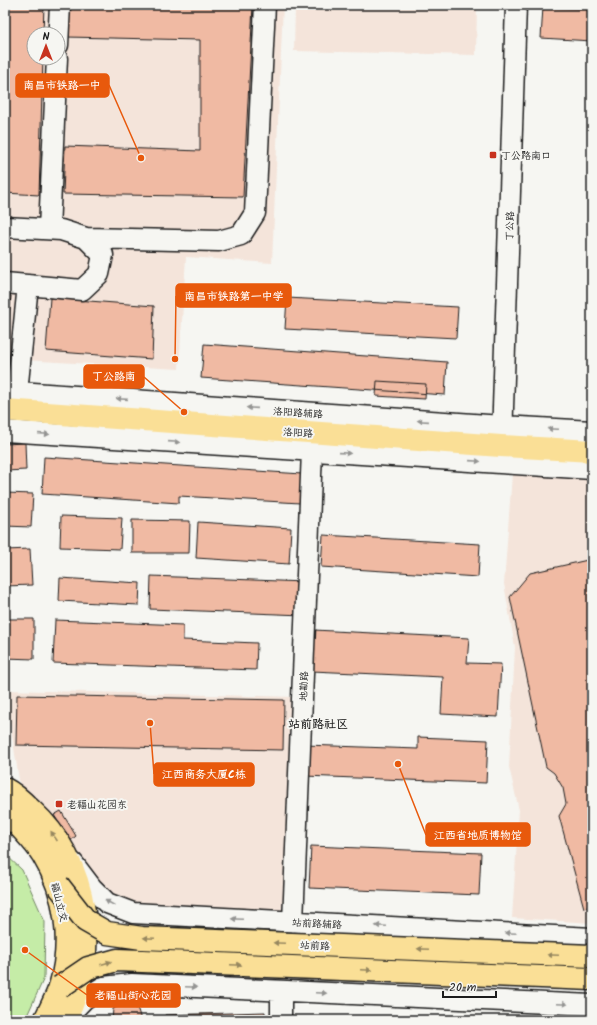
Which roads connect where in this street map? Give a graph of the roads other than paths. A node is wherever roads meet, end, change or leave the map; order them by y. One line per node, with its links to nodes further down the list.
1 (60, 5): 4 (street)
2 (265, 5): 8 (street)
3 (516, 5): 15 (street, 丁公路)
4 (59, 26)
5 (57, 66): 7 (street)
6 (5, 227): 7 (street)
7 (49, 229): 8 (street)
8 (86, 238): 10 (street)
9 (5, 283): 10 (street)
10 (28, 285): 11 (street)
11 (11, 391): 15 (street, 洛阳路辅路, one-way to 11)
12 (5, 410): 15 (main road, 洛阳路)
13 (5, 431): 16 (street, one-way to 16)
14 (592, 431): 15 (street, 洛阳路辅路, one-way to 15)
15 (502, 436): 17 (main road, 洛阳路)
16 (312, 451): 18 (street, one-way to 18); 23 (street, 地勘路)
17 (592, 451)
18 (592, 469)
19 (5, 789): 21 (main road, one-way to 19)
20 (7, 815): 22 (main road, 福山立交)
21 (67, 856): 23 (street, 站前路辅路, one-way to 21); 30 (main road)
22 (58, 885): 25 (main road, 站前路, one-way to 22, bridge); 27 (main road, 福山立交, bridge)
23 (294, 922): 24 (street, 站前路辅路, one-way to 23)
24 (592, 938)
25 (592, 956)
26 (592, 979): 27 (main road, one-way to 26, bridge)
27 (60, 987): 31 (main road, 福山立交)
28 (281, 991): 29 (street, one-way to 29); 30 (street, one-way to 28); 32 (street)
29 (592, 1005)
30 (66, 1019)
31 (45, 1020)
32 (281, 1020)

